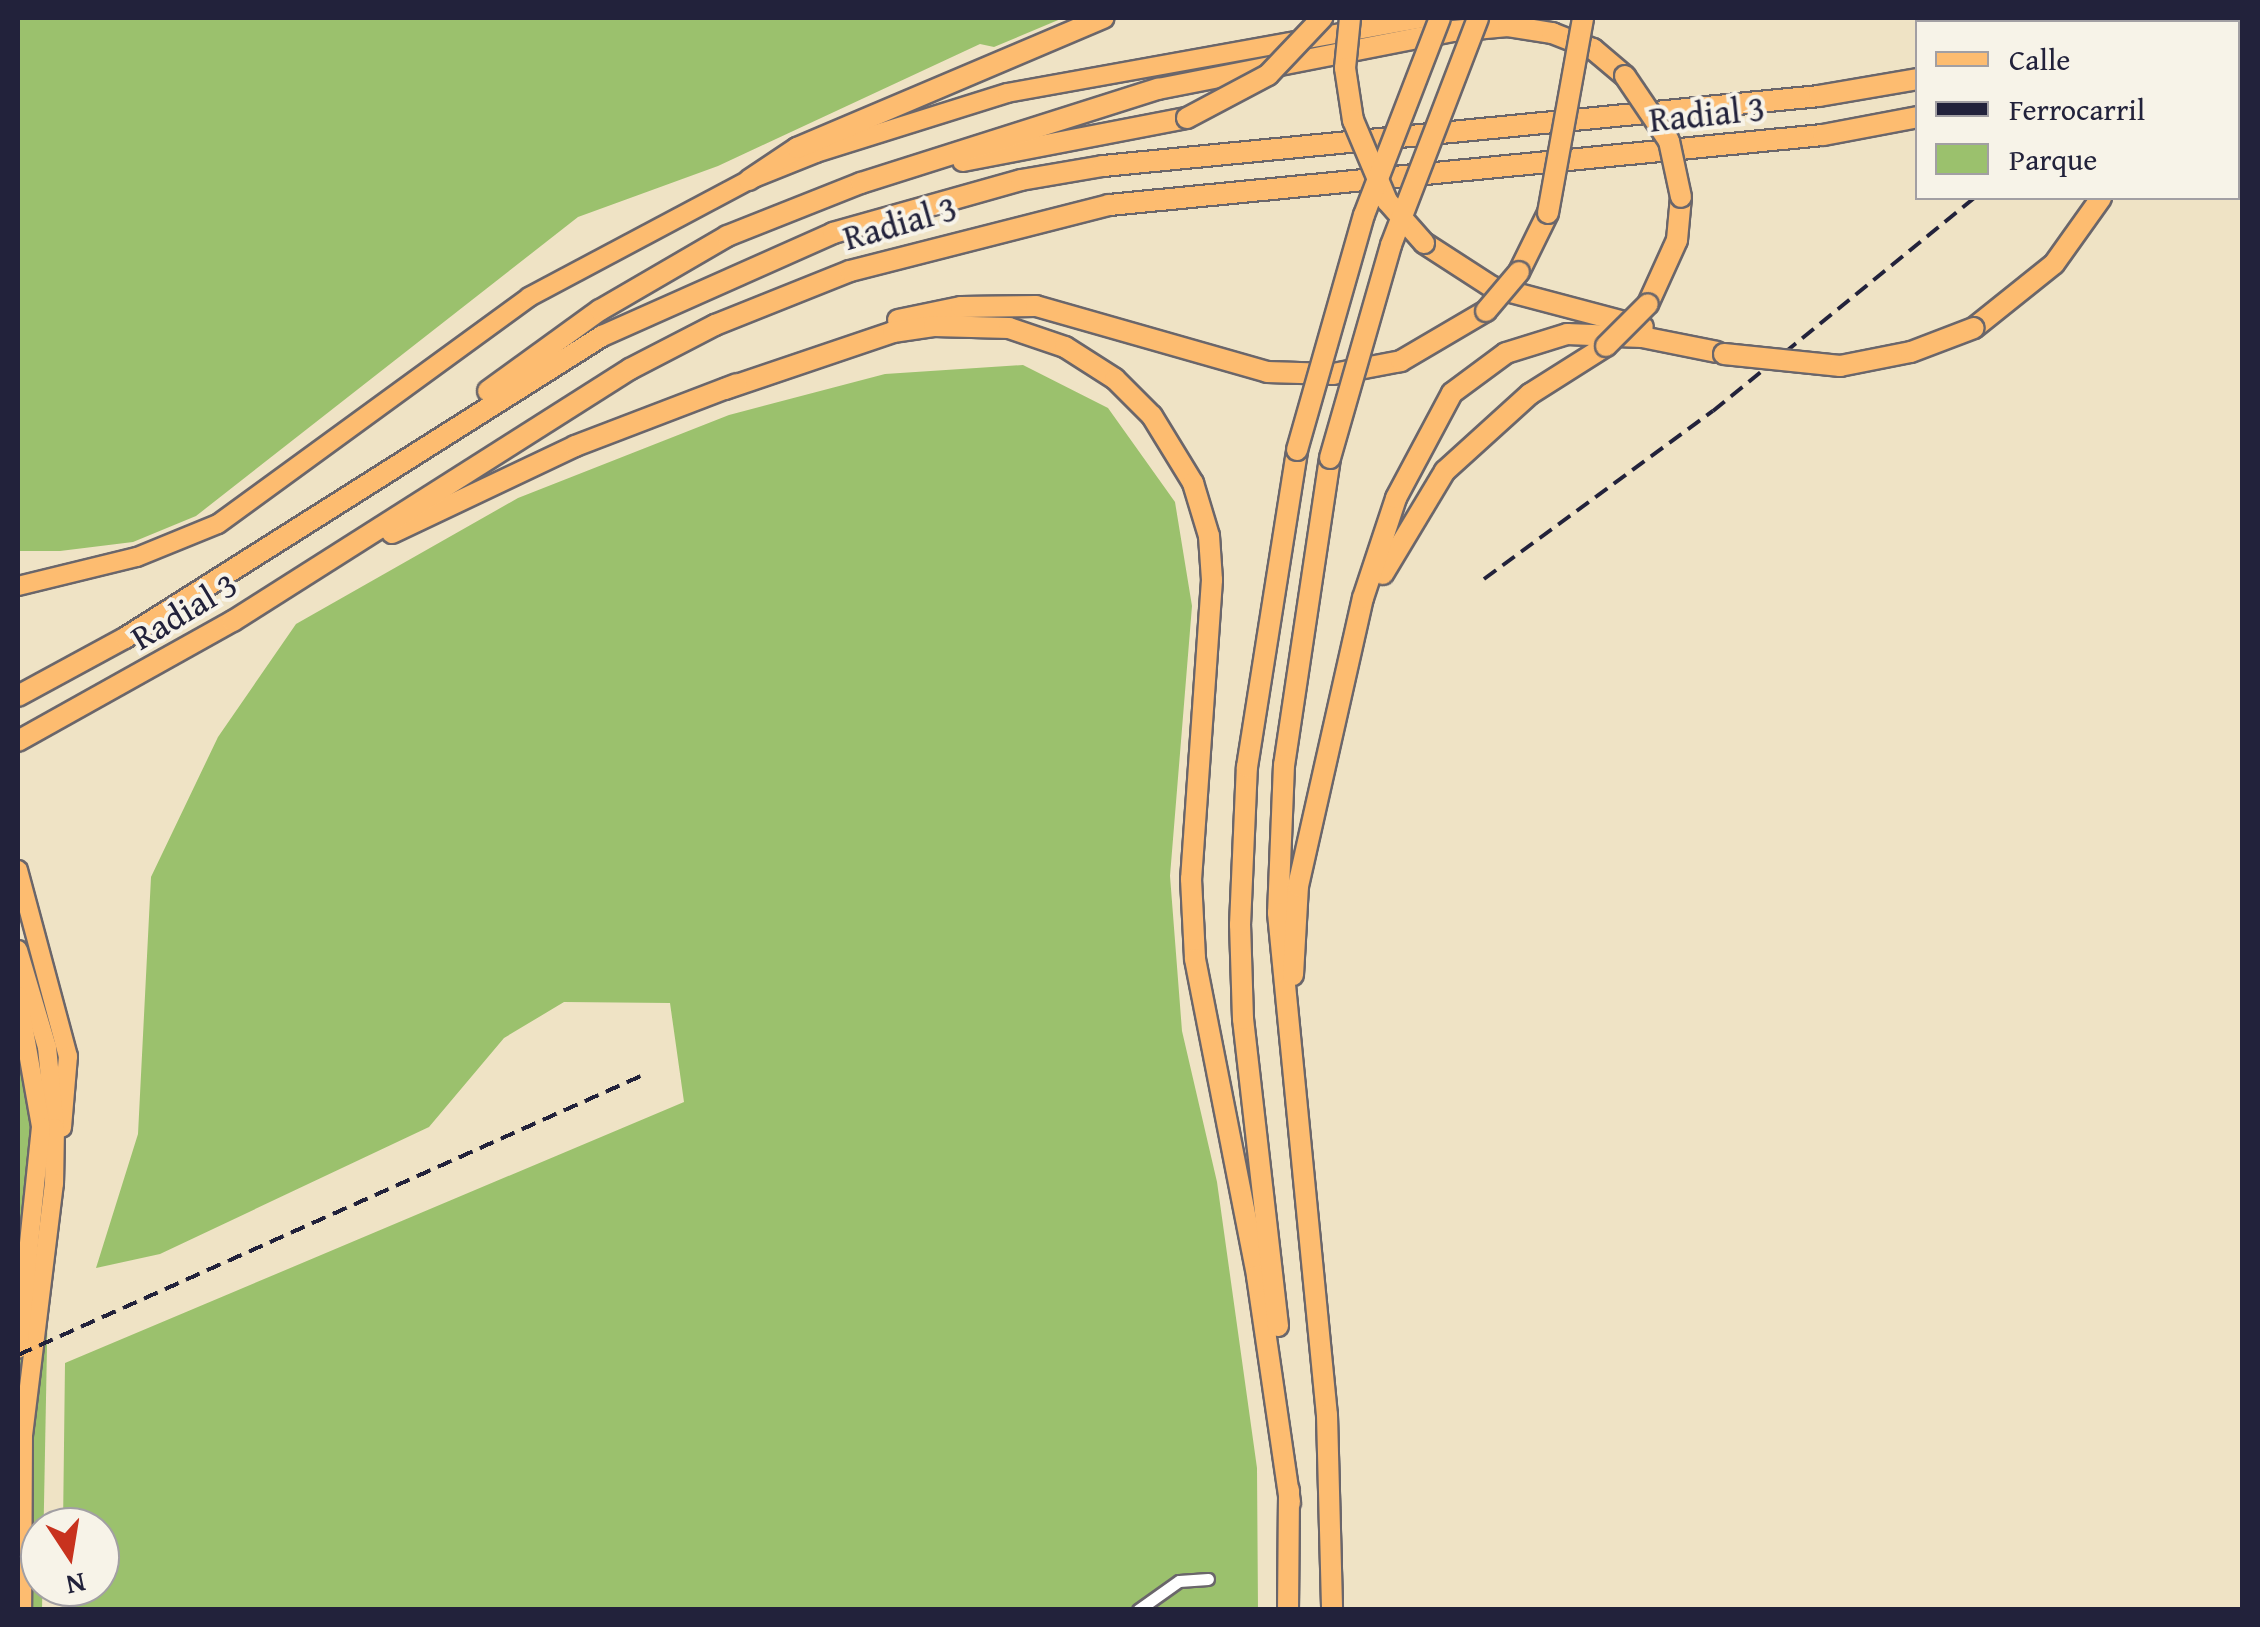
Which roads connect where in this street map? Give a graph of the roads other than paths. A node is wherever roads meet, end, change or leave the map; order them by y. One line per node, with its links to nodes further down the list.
1 (1104, 18): 10 (highway)
2 (1322, 18): 12 (highway, bridge)
3 (1350, 18): 13 (highway, bridge)
4 (1425, 18): 10 (main road)
5 (1440, 18): 29 (highway, bridge)
6 (1478, 18): 26 (highway, bridge)
7 (1583, 18): 14 (highway, bridge)
8 (1915, 80): 15 (highway, Radial 3)
9 (1915, 118): 20 (highway, Radial 3)
10 (750, 180): 17 (main road)
11 (2100, 200): 13 (highway, bridge)
12 (600, 310): 15 (highway); 19 (highway, bridge)
13 (1720, 353): 19 (highway)
14 (725, 389): 20 (highway); 29 (highway)
15 (322, 510): 21 (highway, Radial 3)
16 (18, 572): 17 (main road)
17 (74, 573): 18 (main road)
18 (18, 586)
19 (1356, 641): 26 (highway)
20 (138, 677): 22 (highway, Radial 3)
21 (18, 696)
22 (18, 741)
23 (18, 870): 27 (main road)
24 (18, 950): 27 (main road)
25 (18, 996): 28 (main road)
26 (1288, 1038): 34 (highway)
27 (54, 1183): 31 (main road)
28 (18, 1349)
29 (1290, 1504): 33 (highway)
30 (1208, 1580): 32 (street)
31 (22, 1610)
32 (1138, 1610)
33 (1288, 1610)
34 (1332, 1610)

